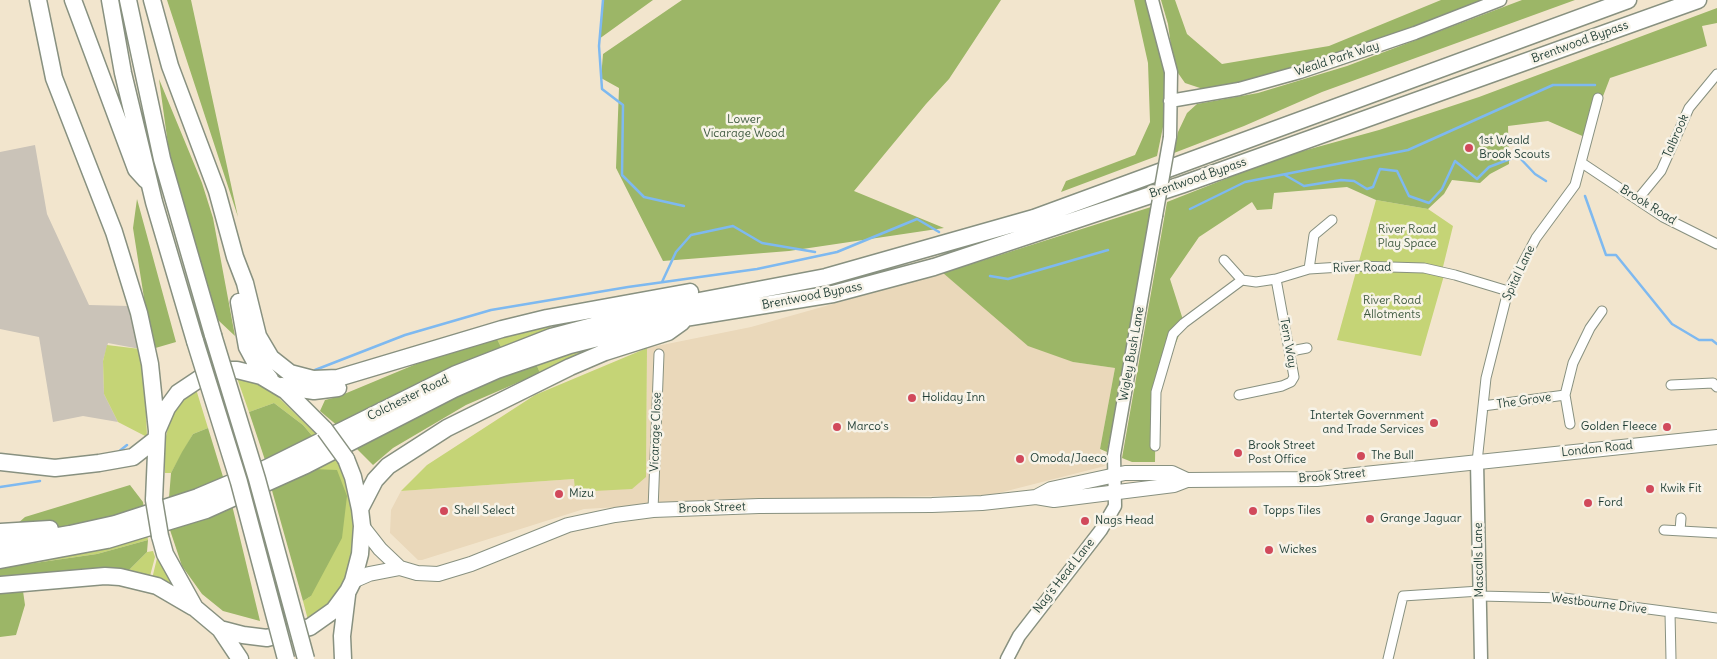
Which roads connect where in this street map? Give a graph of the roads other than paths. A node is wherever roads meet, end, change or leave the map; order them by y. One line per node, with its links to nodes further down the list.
1 (38, 0): 38 (highway)
2 (73, 0): 14 (highway)
3 (110, 0): 14 (highway)
4 (128, 0): 68 (highway, bridge)
5 (152, 0): 18 (highway)
6 (1152, 0): 12 (street)
7 (1500, 0): 12 (street, Weald Park Way)
8 (1628, 0): 21 (highway, Brentwood Bypass)
9 (1698, 0): 26 (highway, Brentwood Bypass)
10 (1717, 74): 15 (street, Talbrook)
11 (1598, 98): 13 (street, Spital Lane)
12 (1170, 101): 43 (street, Wigley Bush Lane, bridge)
13 (1582, 163): 15 (street, Brook Road); 24 (street, Spital Lane)
14 (151, 185): 67 (highway, bridge)
15 (1638, 199): 17 (street, Brook Road)
16 (1332, 220): 20 (street)
17 (1717, 244)
18 (235, 257): 30 (highway); 31 (highway)
19 (1224, 260): 23 (street)
20 (1309, 269): 22 (street, River Road); 24 (street, River Road)
21 (826, 277): 30 (highway); 49 (highway, Colchester Road)
22 (1276, 279): 23 (street, River Road); 28 (street, Tern Way)
23 (1242, 280): 40 (street)
24 (1508, 291): 36 (street, Spital Lane)
25 (1602, 311): 35 (street)
26 (688, 318): 47 (highway); 57 (highway, Colchester Road)
27 (1307, 348): 28 (street)
28 (1291, 351): 34 (street, Tern Way)
29 (659, 354): 48 (street, Vicarage Close)
30 (401, 360): 31 (highway)
31 (276, 384): 38 (highway); 47 (highway, bridge)
32 (1671, 385): 33 (street)
33 (1717, 387)
34 (1239, 395)
35 (1565, 395): 36 (street, The Grove); 37 (street)
36 (1483, 406): 42 (street, Spital Lane)
37 (1570, 424)
38 (156, 435): 41 (highway); 62 (highway, bridge)
39 (1717, 437): 42 (main road, London Road)
40 (1155, 446)
41 (0, 462)
42 (1477, 462): 44 (main road, Brook Street); 61 (street, Mascalls Lane)
43 (1114, 475): 44 (main road, Brook Street); 45 (street, Wigley Bush Lane); 46 (main road, Brook Street)
44 (1187, 480): 45 (main road, Brook Street)
45 (1115, 492): 46 (main road, Brook Street); 70 (street, Nag's Head Lane)
46 (1036, 496): 48 (main road, Brook Street)
47 (360, 509): 51 (highway)
48 (653, 510): 58 (main road, Brook Street)
49 (144, 515): 54 (highway); 56 (highway, Colchester Road)
50 (1681, 518): 53 (street)
51 (362, 526): 58 (main road, Brook Street); 60 (highway)
52 (1664, 530): 53 (street)
53 (1680, 530): 55 (street)
54 (0, 532)
55 (1717, 533)
56 (0, 546)
57 (0, 560)
58 (400, 568): 60 (main road, Brook Street)
59 (0, 585): 62 (highway)
60 (350, 586): 65 (highway); 69 (highway)
61 (1480, 593): 63 (street, Westbourne Drive); 71 (street, Westbourne Drive); 72 (street, Mascalls Lane)
62 (195, 608): 65 (highway)
63 (1670, 613): 64 (street, Westbourne Drive); 73 (street)
64 (1717, 618)
65 (220, 629): 66 (highway)
66 (240, 659)
67 (286, 659)
68 (306, 659)
69 (343, 659)
70 (1007, 659)
71 (1388, 659)
72 (1481, 659)
73 (1671, 659)

